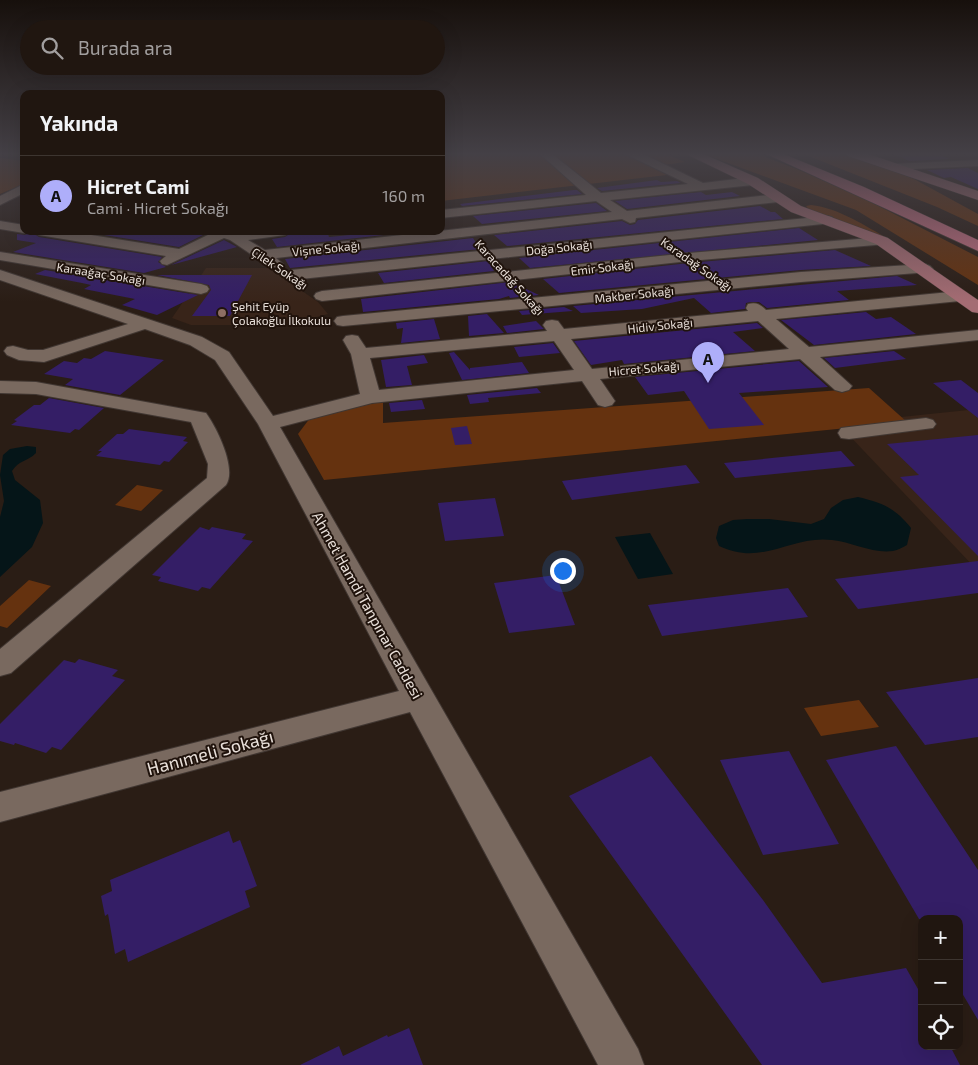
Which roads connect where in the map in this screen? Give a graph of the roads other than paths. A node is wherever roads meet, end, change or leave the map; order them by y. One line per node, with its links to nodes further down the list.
1 (487, 203): 10 (street)
2 (530, 203): 11 (street)
3 (606, 203): 14 (street, Karadağ Sokağı)
4 (734, 203): 14 (street, Vişne Sokağı)
5 (787, 203): 13 (main road)
6 (886, 203): 28 (highway)
7 (909, 203): 19 (highway)
8 (967, 203): 9 (main road)
9 (978, 209)
10 (445, 210)
11 (445, 210)
12 (445, 212): 18 (street, Karacadağ Sokağı)
13 (808, 214): 15 (main road); 37 (main road)
14 (624, 215): 18 (street, Vişne Sokağı); 26 (street, Karadağ Sokağı)
15 (827, 220): 26 (street, Doğa Sokağı); 27 (main road)
16 (0, 225): 17 (street)
17 (20, 228)
18 (468, 232): 25 (street, Vişne Sokağı); 30 (street, Karacadağ Sokağı)
19 (978, 234)
20 (41, 235): 31 (street)
21 (65, 235): 29 (street)
22 (223, 235): 29 (street)
23 (227, 235): 32 (street, Çilek Sokağı)
24 (441, 235): 32 (street, Vişne Sokağı)
25 (445, 235)
26 (658, 237): 30 (street, Doğa Sokağı); 33 (street, Karadağ Sokağı)
27 (882, 241): 33 (street, Emir Sokağı); 34 (main road)
28 (978, 246)
29 (181, 254): 38 (street)
30 (491, 254): 36 (street, Doğa Sokağı); 39 (street, Karacadağ Sokağı)
31 (0, 255): 38 (street, Karaağaç Sokağı)
32 (262, 255): 36 (street, Çilek Sokağı)
33 (689, 257): 39 (street, Emir Sokağı); 40 (street, Karadağ Sokağı)
34 (925, 269): 40 (street, Makber Sokağı); 44 (main road)
35 (0, 275): 50 (street, Ahmet Hamdi Tanpınar Caddesi)
36 (291, 275): 43 (street, Çilek Sokağı)
37 (945, 276): 42 (main road); 45 (main road)
38 (134, 278): 41 (street, Karaağaç Sokağı)
39 (513, 278): 43 (street, Emir Sokağı); 46 (street, Karacadağ Sokağı)
40 (728, 284): 46 (street, Makber Sokağı); 48 (street, Karadağ Sokağı)
41 (201, 289)
42 (978, 290)
43 (322, 296): 49 (street, Çilek Sokağı)
44 (960, 296): 47 (main road); 48 (street, Hidiv Sokağı)
45 (978, 298)
46 (536, 303): 49 (street, Makber Sokağı); 51 (street, Karacadağ Sokağı)
47 (978, 308)
48 (762, 315): 51 (street, Hidiv Sokağı); 54 (street, Karadağ Sokağı)
49 (343, 322): 55 (street, Çilek Sokağı)
50 (144, 324): 53 (street); 61 (street, Ahmet Hamdi Tanpınar Caddesi)
51 (559, 335): 55 (street, Hidiv Sokağı); 56 (street, Karacadağ Sokağı)
52 (978, 335): 54 (street, Hicret Sokağı)
53 (59, 352)
54 (804, 352): 56 (street, Hicret Sokağı); 57 (street, Karadağ Sokağı)
55 (360, 354): 59 (street, Çilek Sokağı)
56 (586, 374): 59 (street, Hicret Sokağı); 60 (street, Karacadağ Sokağı)
57 (842, 386)
58 (0, 387): 64 (street)
59 (371, 397): 61 (street, Hicret Sokağı)
60 (605, 401)
61 (268, 424): 65 (street, Ahmet Hamdi Tanpınar Caddesi)
62 (926, 424): 63 (street)
63 (849, 433)
64 (0, 665)
65 (419, 698): 66 (street, Hanımeli Sokağı); 67 (street, Ahmet Hamdi Tanpınar Caddesi)
66 (0, 807)
67 (622, 1065)

